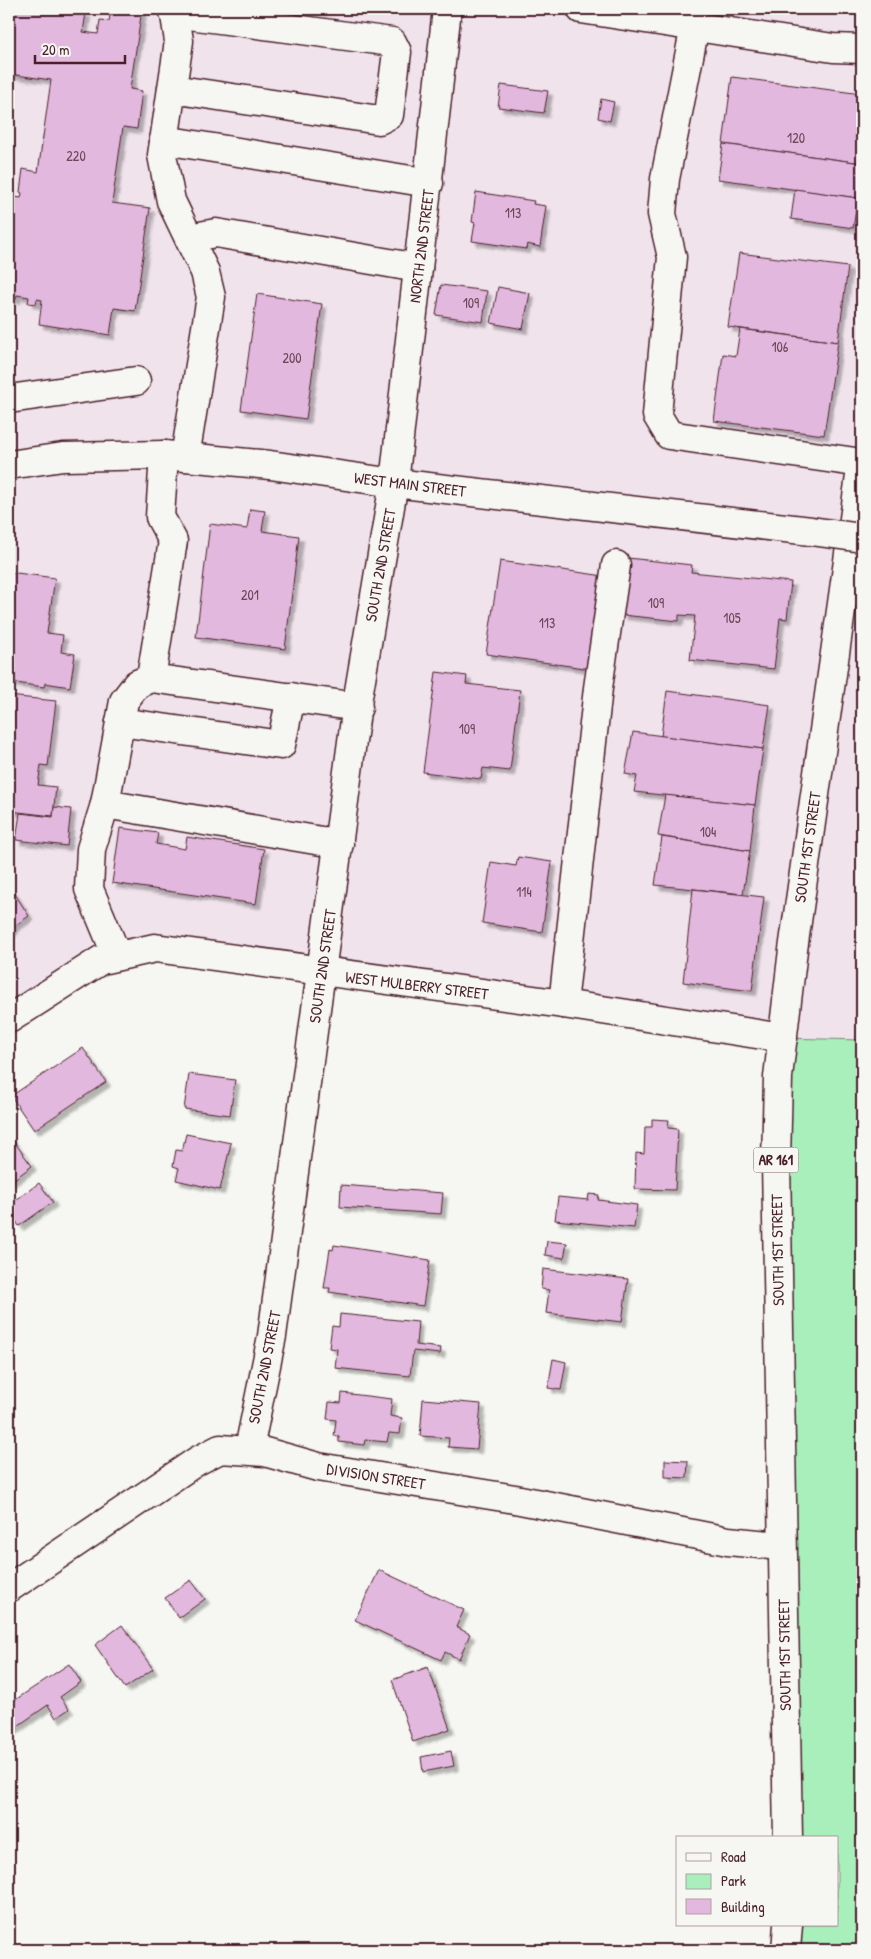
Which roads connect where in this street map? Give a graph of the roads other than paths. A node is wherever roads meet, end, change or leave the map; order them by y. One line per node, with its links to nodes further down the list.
1 (447, 9): 8 (street, NORTH 2ND STREET)
2 (580, 9): 4 (street)
3 (174, 11): 6 (street); 6 (street)
4 (695, 26): 5 (street); 15 (street)
5 (862, 49)
6 (172, 89): 7 (street)
7 (164, 140): 8 (street); 9 (street)
8 (429, 183): 10 (street, NORTH 2ND STREET)
9 (189, 238): 10 (street); 13 (street)
10 (418, 268): 16 (street, NORTH 2ND STREET)
11 (136, 381): 12 (street)
12 (9, 399)
13 (174, 456): 14 (street, WEST MAIN STREET); 16 (street, WEST MAIN STREET); 19 (street)
14 (9, 465)
15 (861, 471): 29 (street, SOUTH 1ST STREET / AR 161)
16 (394, 483): 17 (street, WEST MAIN STREET, bridge); 21 (street, SOUTH 2ND STREET)
17 (862, 538)
18 (616, 565): 27 (street)
19 (151, 678): 20 (street); 22 (street)
20 (291, 697): 21 (street); 22 (street)
21 (358, 706): 24 (street, SOUTH 2ND STREET)
22 (120, 722): 23 (street)
23 (105, 804): 24 (street); 25 (street)
24 (338, 844): 26 (street, SOUTH 2ND STREET)
25 (117, 956): 26 (street, WEST MULBERRY STREET); 28 (street, WEST MULBERRY STREET)
26 (322, 972): 27 (street, WEST MULBERRY STREET); 30 (street, SOUTH 2ND STREET)
27 (563, 1004): 29 (street, WEST MULBERRY STREET)
28 (9, 1019)
29 (783, 1038): 31 (street, SOUTH 1ST STREET / AR 161)
30 (249, 1450): 31 (street, DIVISION STREET); 32 (street, DIVISION STREET)
31 (781, 1546): 33 (street, SOUTH 1ST STREET / AR 161)
32 (9, 1588)
33 (788, 1836)
34 (788, 1926): 35 (street)
35 (786, 1950)

